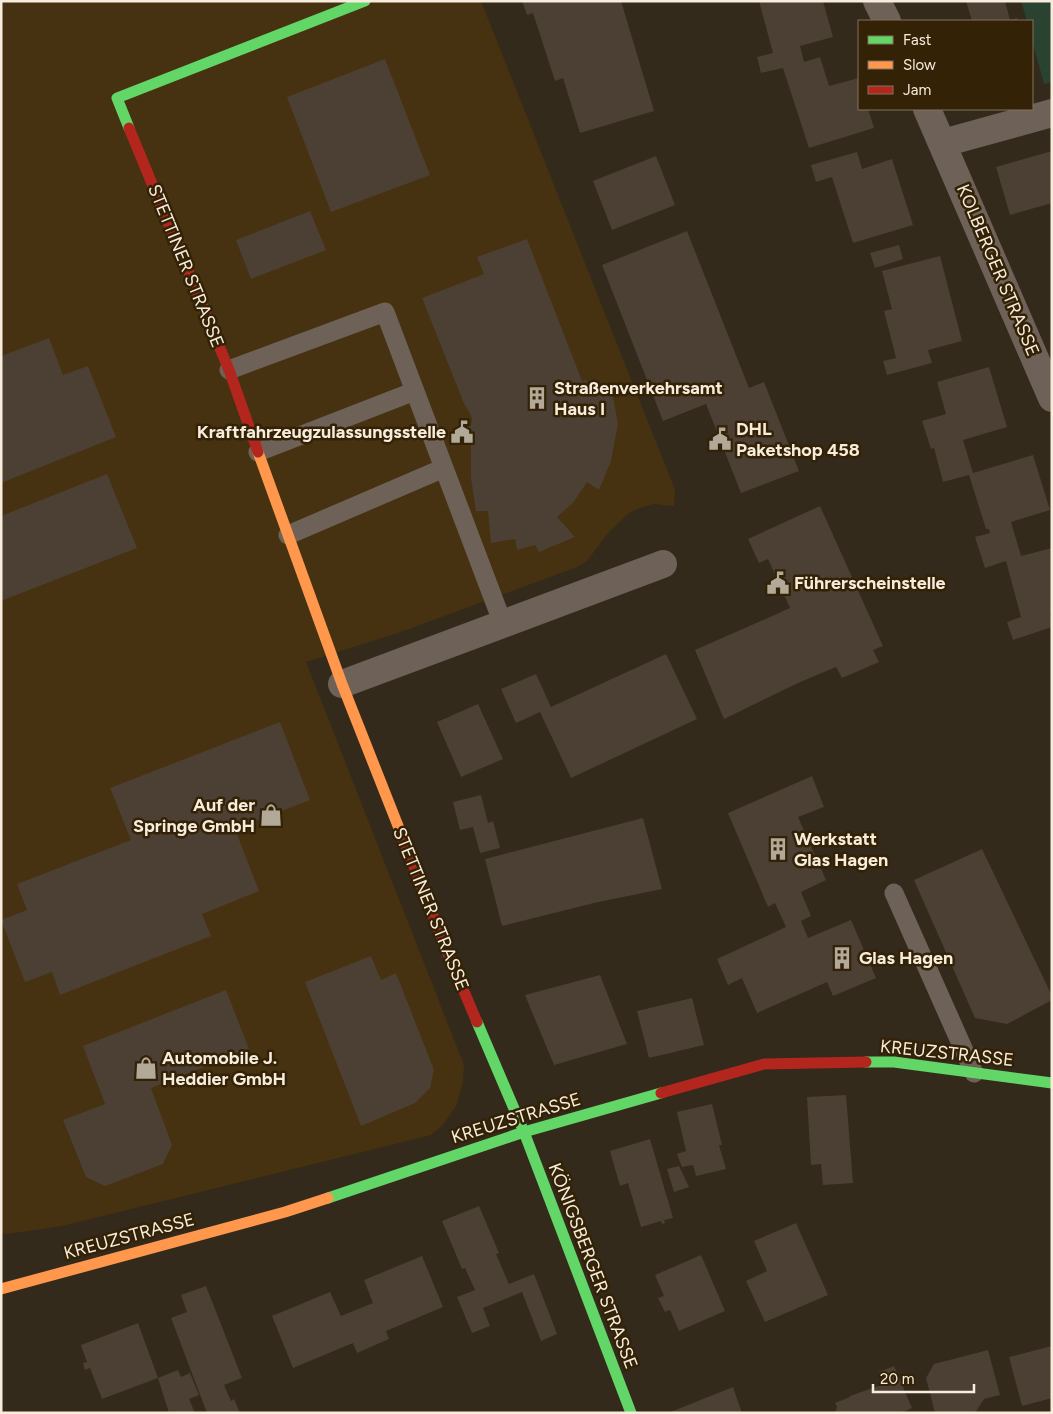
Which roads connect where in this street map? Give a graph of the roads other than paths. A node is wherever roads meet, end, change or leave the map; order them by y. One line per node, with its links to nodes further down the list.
1 (365, 1): 7 (street, STETTINER STRASSE)
2 (877, 1): 3 (street)
3 (886, 20)
4 (927, 110): 6 (street, KOLBERGER STRASSE)
5 (1052, 112): 6 (street)
6 (943, 143): 9 (street, KOLBERGER STRASSE)
7 (228, 370): 8 (lane); 10 (street, STETTINER STRASSE)
8 (415, 391): 10 (lane); 11 (lane)
9 (1052, 398)
10 (258, 452): 12 (street, STETTINER STRASSE)
11 (444, 468): 12 (lane); 14 (lane)
12 (288, 534): 15 (street, STETTINER STRASSE)
13 (663, 564): 14 (street)
14 (503, 624): 15 (street)
15 (342, 684): 19 (street, STETTINER STRASSE)
16 (894, 893): 17 (lane)
17 (974, 1073): 18 (street, KREUZSTRASSE); 19 (street, KREUZSTRASSE)
18 (1052, 1084)
19 (524, 1132): 20 (street, KREUZSTRASSE); 21 (street, KÖNIGSBERGER STRASSE)
20 (1, 1289)
21 (630, 1413)

